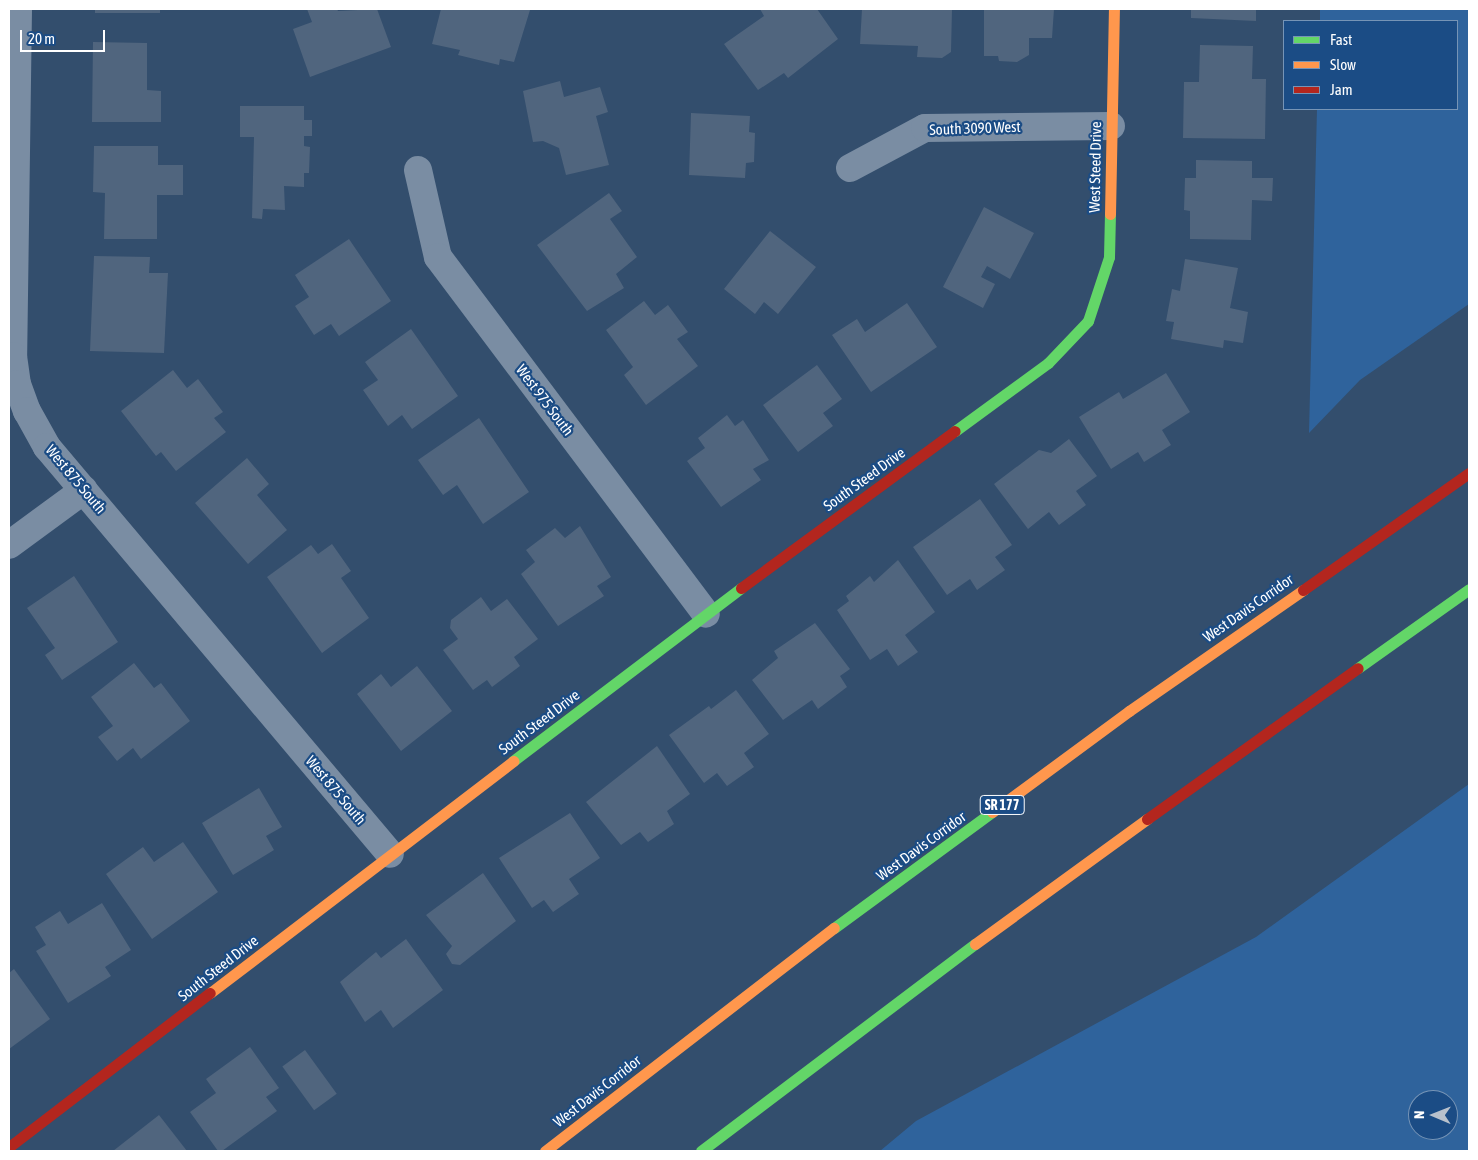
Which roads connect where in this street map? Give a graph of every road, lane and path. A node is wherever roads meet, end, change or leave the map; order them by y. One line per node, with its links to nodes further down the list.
1 (18, 9): 4 (street, West 875 South)
2 (1114, 9): 3 (main road, West Steed Drive)
3 (1111, 126): 5 (street, South 3090 West); 7 (main road, West Steed Drive)
4 (12, 152): 9 (street, West 875 South)
5 (850, 168)
6 (418, 170): 12 (street, West 975 South)
7 (1088, 321): 12 (main road, South Steed Drive)
8 (1469, 472): 15 (main road, West Davis Corridor / SR 177)
9 (84, 490): 10 (street); 13 (street, West 875 South)
10 (9, 545)
11 (1469, 589): 16 (main road)
12 (706, 614): 13 (main road, South Steed Drive)
13 (390, 854): 14 (main road, South Steed Drive)
14 (9, 1147)
15 (545, 1151)
16 (701, 1151)

